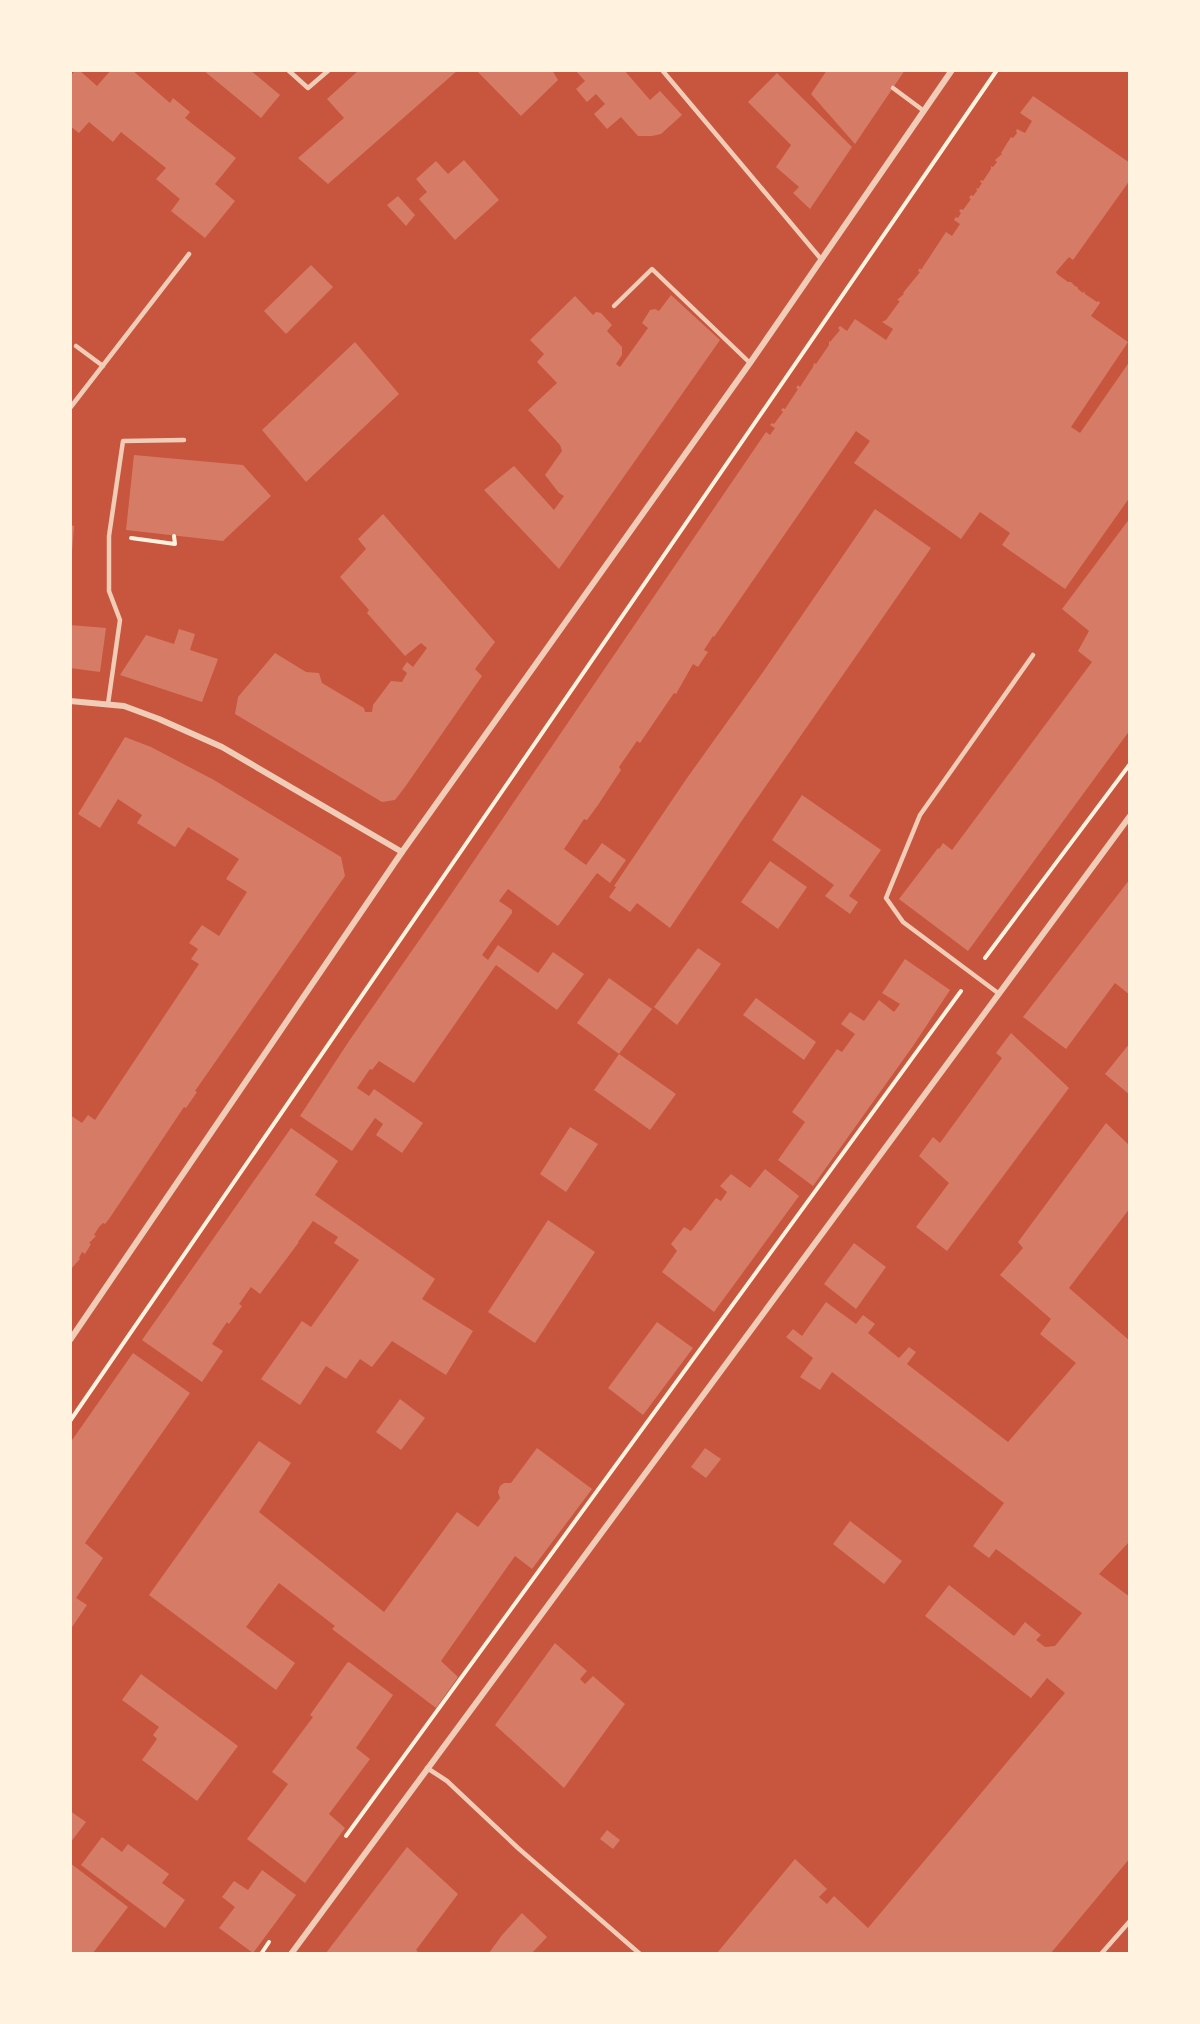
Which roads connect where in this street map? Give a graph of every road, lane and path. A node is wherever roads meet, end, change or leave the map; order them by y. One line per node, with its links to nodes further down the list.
1 (288, 70): 2 (lane)
2 (329, 70)
3 (662, 70): 9 (lane)
4 (952, 70): 7 (street)
5 (997, 70): 27 (path)
6 (893, 88): 7 (lane)
7 (924, 111): 9 (street)
8 (189, 254): 13 (lane)
9 (822, 259): 12 (street)
10 (614, 306): 12 (lane)
11 (76, 346): 13 (lane)
12 (750, 363): 23 (street)
13 (103, 366): 14 (lane)
14 (70, 408)
15 (184, 440): 16 (lane)
16 (110, 536): 17 (path); 20 (lane)
17 (174, 536)
18 (1034, 655): 24 (lane)
19 (70, 701): 20 (street)
20 (108, 704): 23 (street)
21 (1130, 764): 24 (path)
22 (1130, 816): 25 (street)
23 (402, 852): 26 (street)
24 (973, 974): 25 (lane); 29 (path)
25 (998, 993): 28 (street)
26 (70, 1340)
27 (70, 1421)
28 (427, 1768): 32 (street); 34 (lane)
29 (346, 1837)
30 (1130, 1921): 35 (lane)
31 (275, 1934): 33 (path)
32 (295, 1952)
33 (261, 1953)
34 (640, 1953)
35 (1101, 1953)

